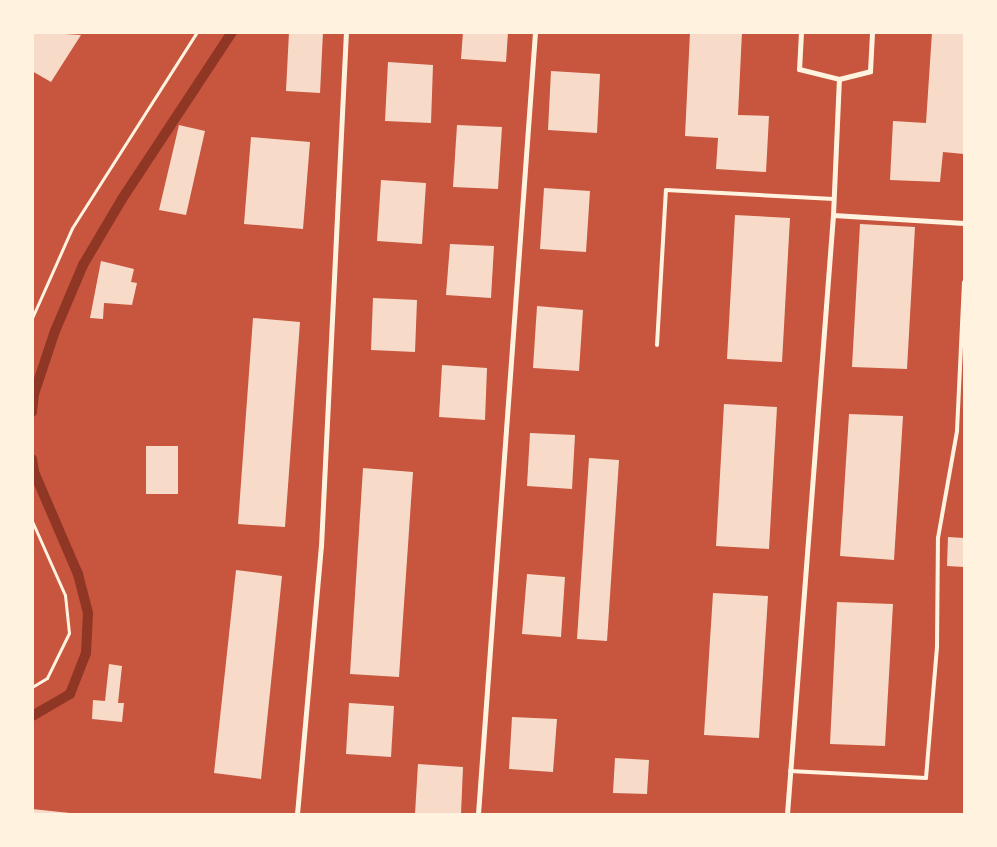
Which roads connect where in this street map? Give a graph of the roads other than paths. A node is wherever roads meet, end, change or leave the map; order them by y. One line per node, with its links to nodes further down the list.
1 (346, 32): 12 (street)
2 (535, 32): 13 (street)
3 (801, 32): 5 (street)
4 (872, 32): 5 (street)
5 (839, 79): 6 (street)
6 (834, 199): 7 (street); 10 (lane)
7 (833, 215): 8 (street); 11 (street)
8 (964, 223)
9 (964, 282): 11 (lane)
10 (657, 346)
11 (790, 771): 14 (street)
12 (297, 814)
13 (478, 814)
14 (787, 814)

